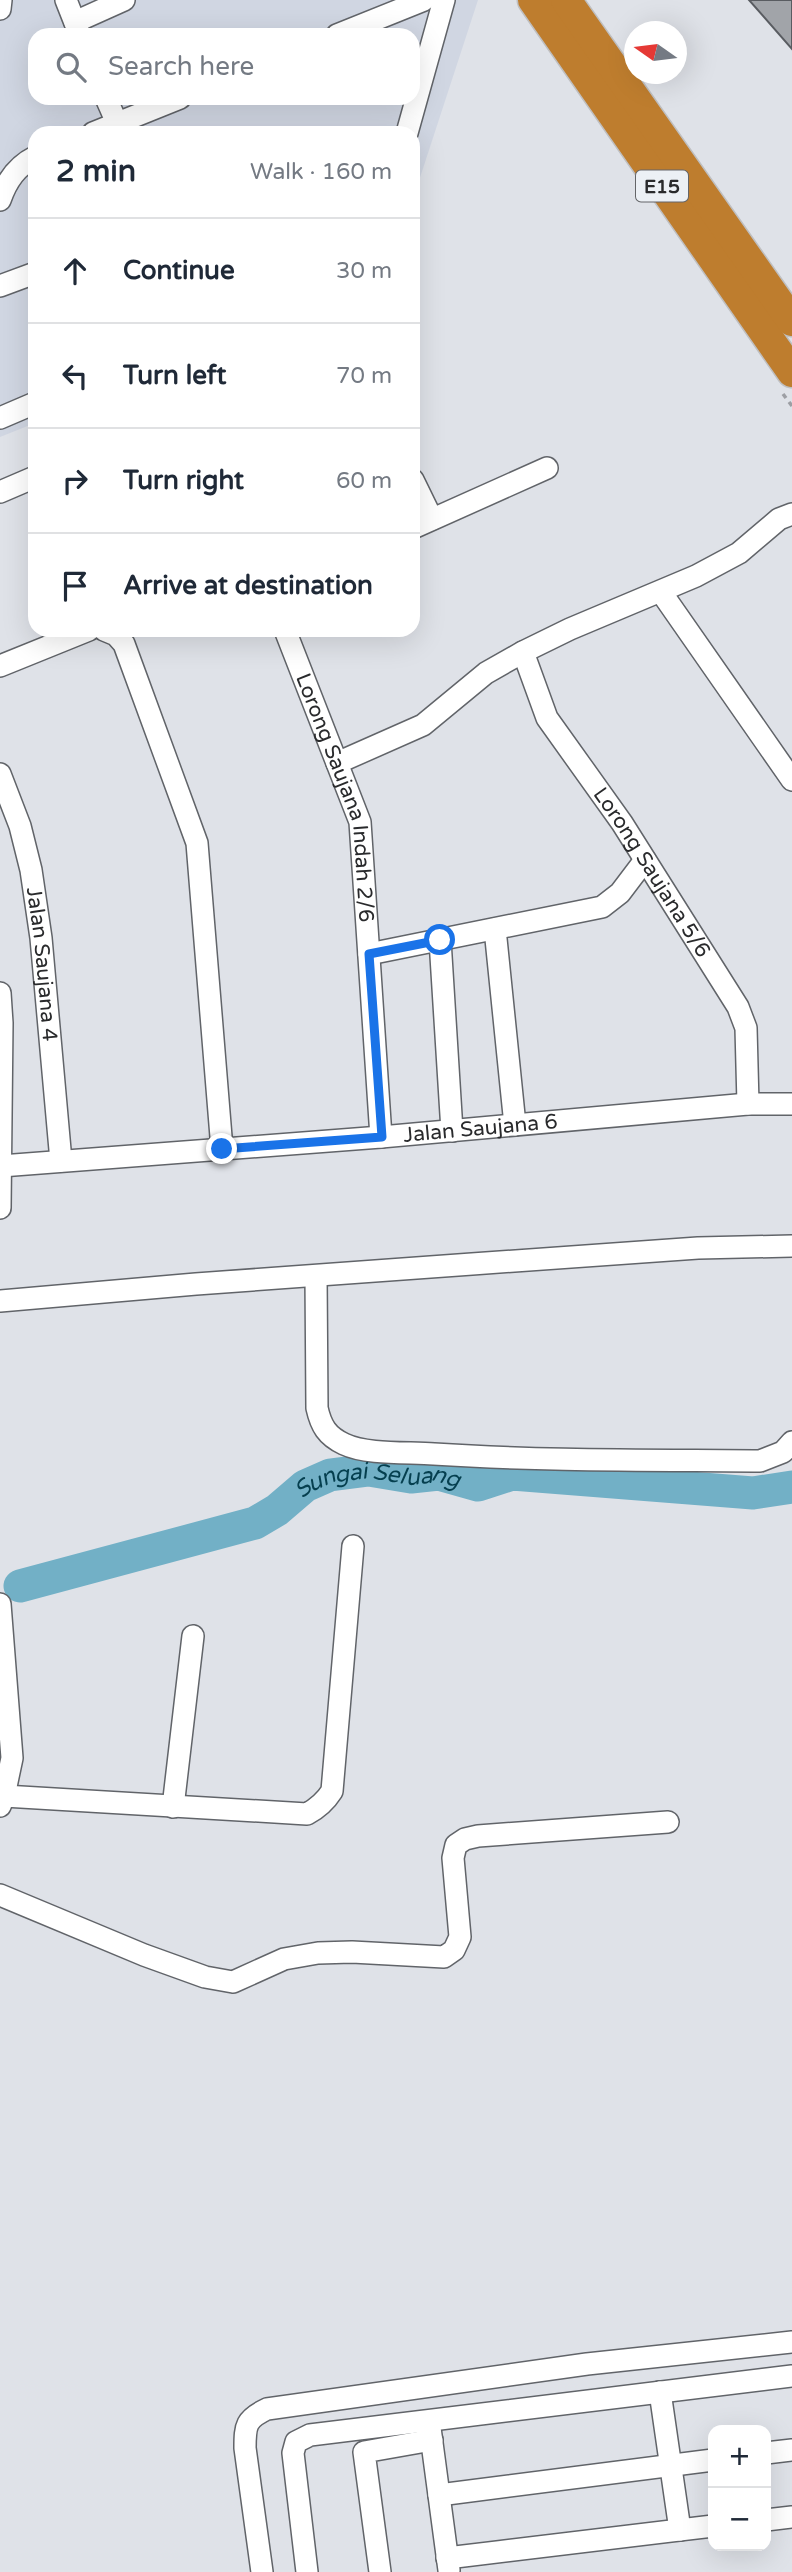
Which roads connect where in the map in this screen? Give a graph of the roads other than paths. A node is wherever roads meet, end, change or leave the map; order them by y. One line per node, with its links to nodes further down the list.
1 (1, 0): 8 (street)
2 (66, 0): 9 (street)
3 (124, 0): 9 (street)
4 (424, 0): 10 (street)
5 (444, 0): 11 (street)
6 (533, 0): 23 (highway, E15)
7 (566, 0): 22 (highway, E15)
8 (0, 9)
9 (78, 28)
10 (354, 28)
11 (420, 75)
12 (109, 105): 15 (street)
13 (162, 105): 15 (street)
14 (410, 105): 17 (street)
15 (117, 123): 16 (street)
16 (110, 126)
17 (404, 126)
18 (28, 160): 19 (street)
19 (0, 200)
20 (28, 276): 21 (street)
21 (0, 286)
22 (792, 321)
23 (792, 372)
24 (28, 406): 25 (street)
25 (0, 418)
26 (547, 468): 30 (street)
27 (28, 480): 28 (street)
28 (0, 492)
29 (792, 514): 31 (street)
30 (423, 523)
31 (660, 592): 35 (street); 39 (street)
32 (72, 637): 36 (street)
33 (118, 637): 51 (street)
34 (288, 637): 37 (street, Lorong Saujana Indah 2/6)
35 (523, 652): 37 (street); 40 (street, Lorong Saujana 5/6)
36 (0, 666)
37 (337, 763): 43 (street, Lorong Saujana Indah 2/6)
38 (0, 774): 52 (street, Jalan Saujana 4)
39 (792, 780)
40 (645, 860): 41 (street); 45 (street, Lorong Saujana 5/6)
41 (495, 929): 42 (street); 48 (street)
42 (440, 940): 43 (street); 49 (street)
43 (369, 954): 50 (street, Lorong Saujana Indah 2/6)
44 (0, 993): 47 (street)
45 (748, 1104): 46 (street, Jalan Saujana 6); 48 (street, Jalan Saujana 6)
46 (792, 1104)
47 (1, 1112): 53 (street)
48 (515, 1125): 49 (street, Jalan Saujana 6)
49 (452, 1131): 50 (street, Jalan Saujana 6)
50 (382, 1137): 51 (street, Jalan Saujana 6)
51 (222, 1149): 52 (street, Jalan Saujana 6)
52 (61, 1161): 53 (street, Jalan Saujana 6)
53 (1, 1166): 54 (street)
54 (0, 1208)
55 (792, 1246): 56 (street)
56 (316, 1276): 57 (street); 58 (street)
57 (0, 1301)
58 (792, 1442)
59 (353, 1546): 63 (street)
60 (0, 1604): 62 (street)
61 (193, 1636): 63 (street)
62 (2, 1801): 63 (street)
63 (173, 1807)
64 (668, 1822): 65 (street)
65 (0, 1895)
66 (792, 2342): 80 (street)
67 (792, 2376): 68 (street)
68 (660, 2392): 69 (street); 73 (street)
69 (431, 2430): 74 (street); 81 (street); 82 (street)
70 (792, 2450): 71 (street)
71 (771, 2453)
72 (708, 2461): 73 (street)
73 (671, 2465): 74 (street); 78 (street)
74 (439, 2495): 79 (street)
75 (792, 2517): 76 (street)
76 (771, 2519)
77 (708, 2527): 78 (street)
78 (680, 2530): 79 (street)
79 (448, 2565)
80 (262, 2572)
81 (307, 2572)
82 (380, 2572)

